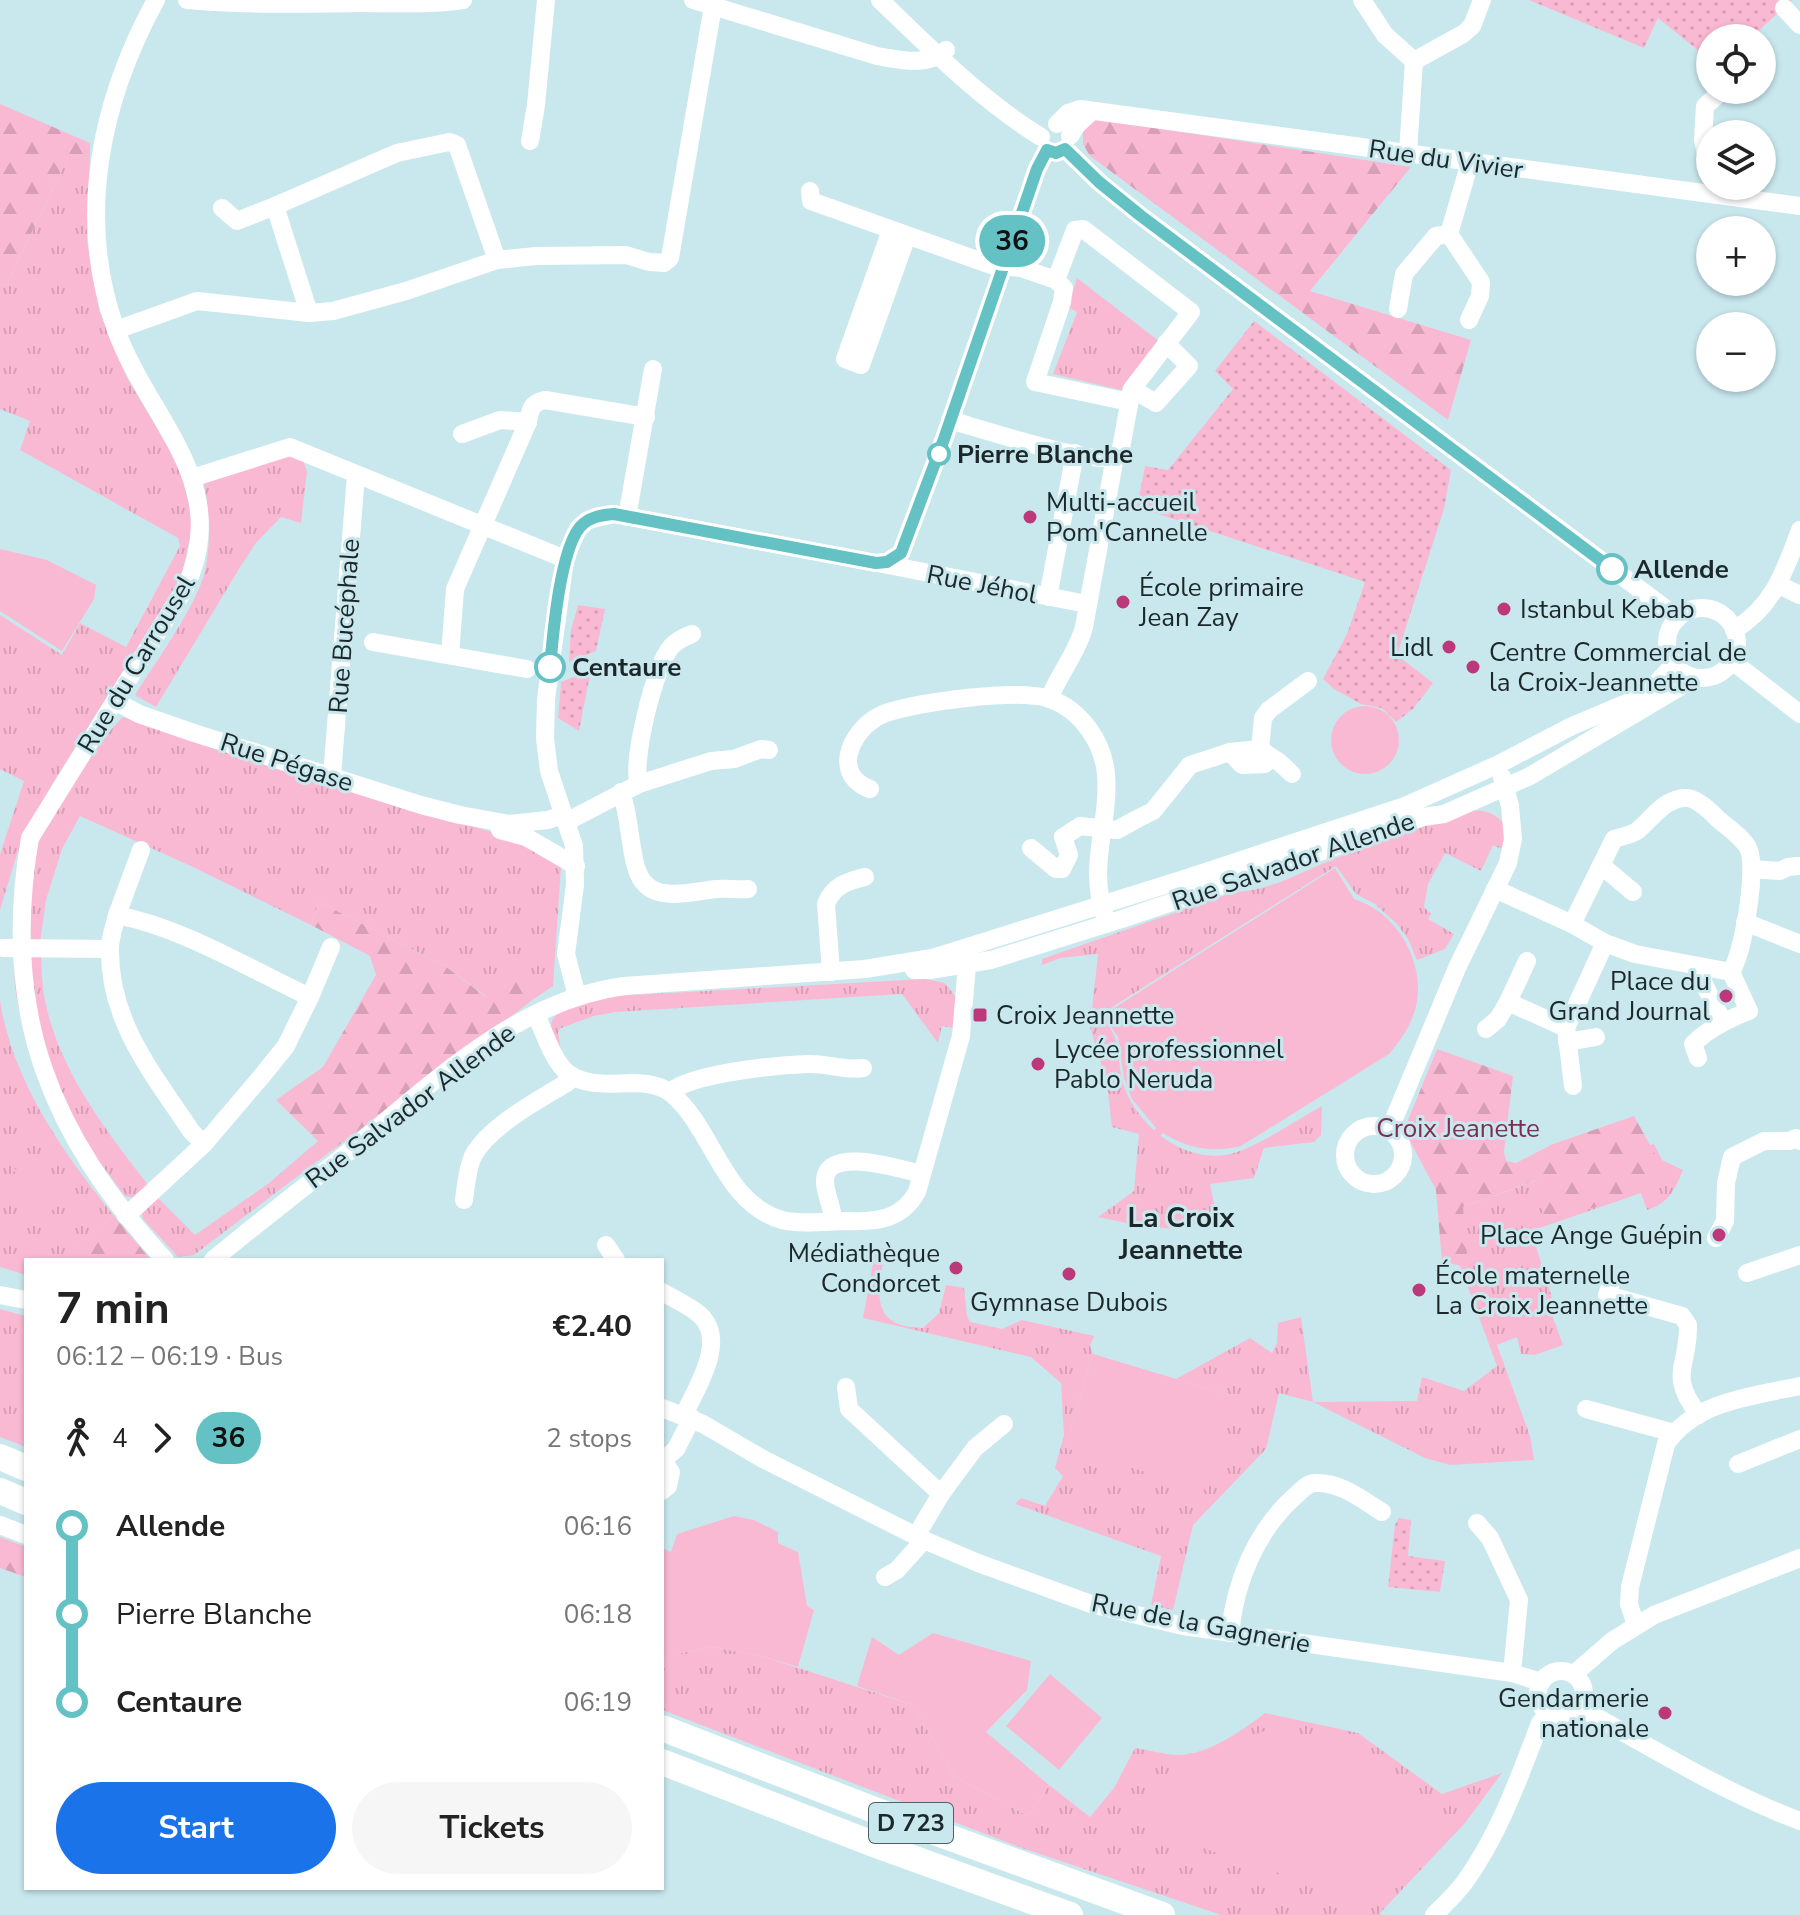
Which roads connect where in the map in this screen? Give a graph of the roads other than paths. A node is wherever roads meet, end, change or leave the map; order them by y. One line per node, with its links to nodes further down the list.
1 (156, 0): 33 (street, Rue du Carrousel)
2 (187, 0): 3 (street)
3 (463, 0)
4 (546, 0): 16 (street)
5 (693, 0): 10 (street)
6 (880, 0): 13 (street)
7 (892, 0): 13 (street)
8 (1362, 0): 14 (street)
9 (1482, 0): 14 (street)
10 (713, 6): 13 (street); 27 (street)
11 (1784, 8): 12 (street)
12 (1800, 25)
13 (942, 53): 15 (street)
14 (1414, 61): 17 (street)
15 (1054, 137): 17 (street, Rue du Vivier); 28 (street, Rue du Vivier); 54 (street)
16 (530, 141)
17 (1408, 152): 18 (street, Rue du Vivier)
18 (1470, 162): 19 (street, Rue du Vivier); 26 (street)
19 (1696, 189)
20 (810, 191): 25 (street)
21 (1766, 200): 23 (street, Rue du Vivier)
22 (275, 206): 24 (street); 27 (street); 31 (street)
23 (1800, 206)
24 (222, 208)
25 (899, 233): 25 (street); 28 (street)
26 (1449, 234): 30 (street); 32 (street)
27 (497, 260): 31 (street)
28 (1003, 266): 29 (street); 38 (street, Rue du Vivier)
29 (1056, 280): 34 (street); 36 (street)
30 (1398, 309)
31 (309, 313): 33 (street)
32 (1469, 320)
33 (116, 330): 44 (street, Rue du Carrousel)
34 (1166, 343): 36 (street); 36 (street)
35 (653, 369): 37 (street)
36 (1131, 396): 42 (street)
37 (646, 417): 39 (street); 45 (street)
38 (950, 420): 41 (street); 49 (street, Rue du Vivier)
39 (528, 422): 40 (street); 46 (street)
40 (462, 434)
41 (1075, 453): 42 (street); 52 (street)
42 (1115, 457): 53 (street)
43 (356, 475): 44 (street); 46 (street); 71 (street, Rue Bucéphale)
44 (192, 478): 65 (street, Rue du Carrousel)
45 (627, 517): 48 (street, Rue Jéhol); 49 (street, Rue Jéhol)
46 (482, 527): 48 (street); 58 (street)
47 (1800, 530): 50 (street)
48 (565, 559): 76 (street)
49 (876, 563): 52 (street, Rue Jéhol)
50 (1779, 585): 51 (street); 55 (street)
51 (1800, 595)
52 (1039, 596): 53 (street, Rue Jéhol)
53 (1087, 604): 64 (street)
54 (1678, 618): 55 (street); 60 (street)
55 (1734, 630): 59 (street)
56 (692, 634): 73 (street)
57 (373, 642): 58 (street)
58 (450, 655): 61 (street)
59 (1732, 661): 62 (street); 66 (street)
60 (1674, 664): 62 (street); 69 (street, Rue Salvador Allende)
61 (527, 669)
62 (1695, 678): 72 (street, Rue Salvador Allende)
63 (1308, 681): 68 (street)
64 (1049, 699): 74 (street); 77 (street)
65 (117, 702): 71 (street, Rue Pégase); 96 (street, Rue du Carrousel)
66 (1800, 714)
67 (769, 750): 73 (street, Rue Pégase)
68 (1265, 753): 70 (street); 77 (street)
69 (1499, 764): 72 (street); 88 (street, Rue Salvador Allende)
70 (1292, 774)
71 (332, 776): 75 (street, Rue Pégase)
72 (1505, 787): 86 (street); 91 (street, Rue Salvador Allende)
73 (630, 788): 76 (street, Rue Pégase); 85 (street)
74 (870, 789)
75 (460, 815): 76 (street, Rue Pégase); 81 (street, Rue Pégase)
76 (564, 818): 81 (street)
77 (1101, 828): 78 (street); 88 (street)
78 (1031, 848)
79 (141, 850): 89 (street)
80 (1601, 865): 83 (street); 87 (street); 92 (street)
81 (576, 866): 102 (street)
82 (1798, 866): 83 (street)
83 (1752, 869): 90 (street)
84 (865, 877): 100 (street)
85 (748, 889)
86 (1495, 889): 92 (street); 116 (street)
87 (1633, 892)
88 (1102, 905): 91 (street); 97 (street, Rue Salvador Allende)
89 (117, 915): 96 (street); 103 (street)
90 (1745, 922): 94 (street); 101 (street)
91 (1107, 924): 97 (street, Rue Salvador Allende)
92 (1572, 924): 93 (street)
93 (1605, 943): 99 (street); 108 (street)
94 (1800, 944)
95 (331, 947): 103 (street)
96 (109, 949): 118 (street)
97 (966, 956): 100 (street, Rue Salvador Allende); 119 (street)
98 (1527, 961): 104 (street)
99 (1702, 967): 101 (street); 106 (street)
100 (831, 972): 102 (street, Rue Salvador Allende)
101 (1731, 972): 106 (street)
102 (577, 996): 105 (street, Rue Salvador Allende)
103 (310, 997): 118 (street)
104 (1508, 1002): 107 (street); 108 (street)
105 (536, 1014): 113 (street); 126 (street, Rue Salvador Allende)
106 (1723, 1022): 111 (street)
107 (1486, 1029)
108 (1567, 1035): 109 (street); 114 (street)
109 (1596, 1037)
110 (18, 1046): 121 (street)
111 (1698, 1058)
112 (863, 1068): 115 (street)
113 (572, 1077): 115 (street); 120 (street)
114 (1573, 1086)
115 (670, 1092): 122 (street)
116 (1389, 1131)
117 (1800, 1141): 123 (street)
118 (204, 1144): 121 (street)
119 (922, 1174): 122 (street); 122 (street)
120 (464, 1200)
121 (126, 1216): 125 (street)
122 (833, 1221)
123 (1716, 1238)
124 (1800, 1255): 127 (street)
125 (163, 1258)
126 (216, 1258)
127 (1747, 1273)
128 (1612, 1280): 136 (street)
129 (664, 1293): 137 (street)
130 (0, 1295): 131 (street)
131 (24, 1300)
132 (1800, 1386): 136 (street)
133 (846, 1387): 148 (street)
134 (664, 1409): 137 (street, Rue de la Gagnerie)
135 (1586, 1409): 139 (street)
136 (1699, 1415): 139 (street)
137 (688, 1417): 142 (street); 154 (street, Rue de la Gagnerie)
138 (1004, 1424): 148 (street)
139 (1674, 1433): 157 (street)
140 (1800, 1439): 144 (street)
141 (0, 1457): 145 (highway)
142 (664, 1459)
143 (664, 1461): 146 (street)
144 (1738, 1464)
145 (24, 1467)
146 (664, 1488)
147 (0, 1491): 149 (highway)
148 (941, 1494): 154 (street)
149 (24, 1501)
150 (1382, 1512): 158 (street)
151 (1477, 1523): 159 (street)
152 (0, 1525): 153 (street)
153 (24, 1534)
154 (920, 1538): 156 (street); 158 (street, Rue de la Gagnerie)
155 (1800, 1558): 157 (street)
156 (885, 1577)
157 (1636, 1625): 160 (street)
158 (1230, 1633): 159 (street, Rue de la Gagnerie)
159 (1512, 1673): 161 (street, Rue de la Gagnerie)
160 (1574, 1674): 161 (street); 162 (street)
161 (1541, 1682): 163 (street)
162 (1580, 1708): 163 (street); 168 (street)
163 (1548, 1713): 171 (street)
164 (664, 1729): 170 (highway, D 723)
165 (664, 1763): 167 (highway, D 723)
166 (664, 1777): 167 (highway)
167 (750, 1797): 169 (highway, D 723)
168 (1800, 1821)
169 (1070, 1915)
170 (1162, 1915)
171 (1434, 1915)

